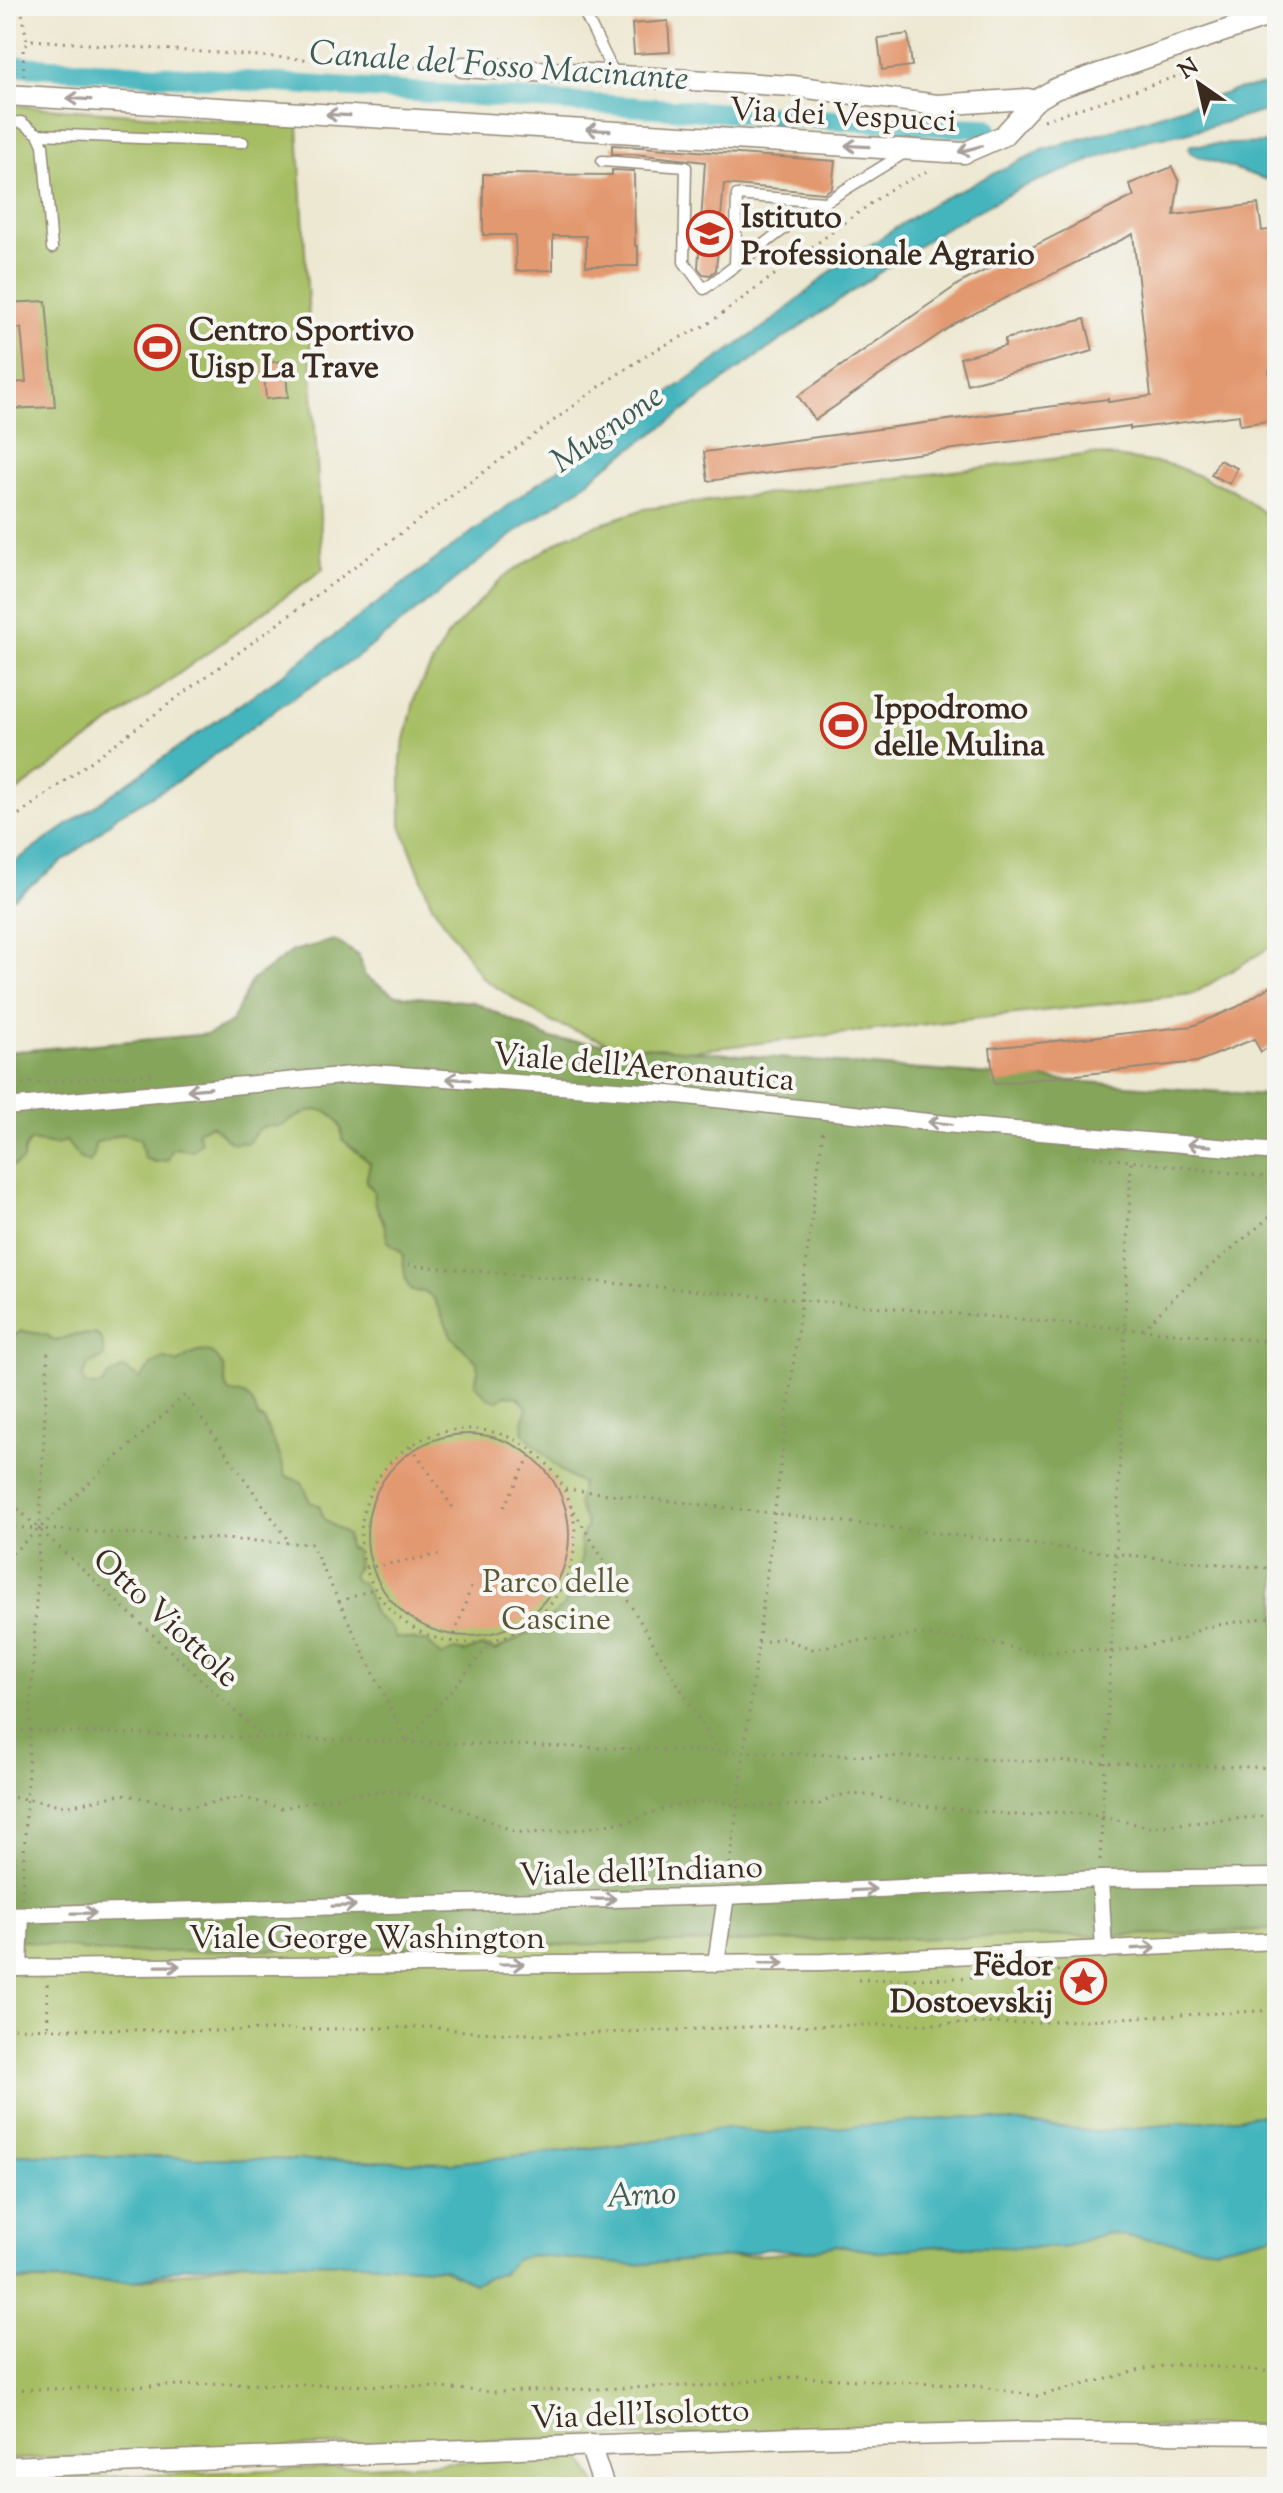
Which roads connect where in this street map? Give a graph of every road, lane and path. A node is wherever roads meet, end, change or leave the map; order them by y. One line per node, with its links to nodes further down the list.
1 (21, 6): 4 (path)
2 (581, 6): 7 (lane)
3 (1277, 13): 9 (street, Via dei Vespucci)
4 (27, 42): 6 (path); 8 (path)
5 (1195, 61): 9 (path)
6 (463, 67): 7 (street, Via dei Vespucci)
7 (615, 75): 9 (street, Via dei Vespucci)
8 (22, 107): 10 (lane); 11 (lane); 13 (street, Via dei Vespucci, one-way to 8)
9 (1027, 110): 14 (street, Via dei Vespucci, one-way to 14)
10 (6, 123)
11 (38, 134): 12 (lane); 17 (lane)
12 (243, 142)
13 (911, 149): 14 (street, Via dei Vespucci); 16 (lane)
14 (964, 153): 19 (path)
15 (602, 161): 18 (lane)
16 (824, 202): 18 (lane); 18 (lane)
17 (52, 248)
18 (735, 265)
19 (6, 824)
20 (6, 1107): 22 (street, Viale dell'Aeronautica, one-way to 20)
21 (823, 1126): 28 (path)
22 (1277, 1152)
23 (1072, 1154): 24 (path)
24 (1131, 1161): 25 (path); 29 (path)
25 (1277, 1178)
26 (1277, 1211): 30 (path)
27 (408, 1265): 28 (path)
28 (801, 1300): 29 (path); 40 (path)
29 (1124, 1328): 30 (path); 45 (path)
30 (1143, 1330): 31 (path)
31 (1277, 1342)
32 (48, 1350): 42 (path)
33 (411, 1446): 34 (path); 39 (path); 47 (path)
34 (533, 1450): 35 (path); 37 (path)
35 (565, 1489): 38 (path); 40 (path)
36 (6, 1498): 42 (path, Otto Viottole)
37 (504, 1507)
38 (572, 1508): 53 (path); 61 (path)
39 (456, 1512)
40 (774, 1512): 45 (path); 55 (path)
41 (6, 1527): 42 (path, Otto Viottole)
42 (39, 1528): 43 (path, Otto Viottole); 43 (path); 46 (path); 58 (path); 59 (path, Otto Viottole)
43 (290, 1543): 51 (path, Otto Viottole)
44 (443, 1554): 47 (path)
45 (1116, 1556): 48 (path); 56 (path)
46 (6, 1559)
47 (366, 1568): 50 (path)
48 (1277, 1569)
49 (472, 1584): 54 (path)
50 (375, 1589): 51 (path); 54 (path)
51 (339, 1602): 60 (path)
52 (1277, 1616): 56 (path)
53 (494, 1640): 54 (path); 60 (path)
54 (452, 1642)
55 (758, 1643): 56 (path); 62 (path)
56 (1109, 1653): 63 (path)
57 (6, 1730): 58 (path)
58 (30, 1731): 59 (path); 66 (path)
59 (264, 1738): 60 (path)
60 (407, 1742): 61 (path)
61 (718, 1751): 62 (path)
62 (744, 1752): 63 (path); 67 (path)
63 (1105, 1763): 64 (path); 69 (path)
64 (1277, 1768)
65 (6, 1796): 66 (path)
66 (26, 1800): 67 (path); 73 (path)
67 (737, 1806): 69 (path); 72 (path)
68 (1277, 1815): 69 (path)
69 (1102, 1819): 71 (path)
70 (1277, 1877): 71 (street, Viale dell'Indiano)
71 (1100, 1879): 72 (street, Viale dell'Indiano, one-way to 71); 75 (street)
72 (726, 1896): 73 (street, Viale dell'Indiano, one-way to 72); 76 (street)
73 (13, 1915): 77 (street, Viale George Washington)
74 (1277, 1941): 75 (street, Viale George Washington, one-way to 74)
75 (1104, 1950): 76 (street, Viale George Washington, one-way to 75)
76 (716, 1963): 77 (street, Viale George Washington, one-way to 76)
77 (13, 1968)
78 (47, 1992): 80 (path)
79 (1277, 2010): 80 (path)
80 (48, 2026): 81 (path)
81 (6, 2028)
82 (1277, 2372): 83 (path)
83 (6, 2390)
84 (1277, 2434): 85 (street, Via dell'Isolotto)
85 (590, 2445): 86 (street, Via dell'Isolotto); 87 (street)
86 (6, 2467)
87 (604, 2487)

